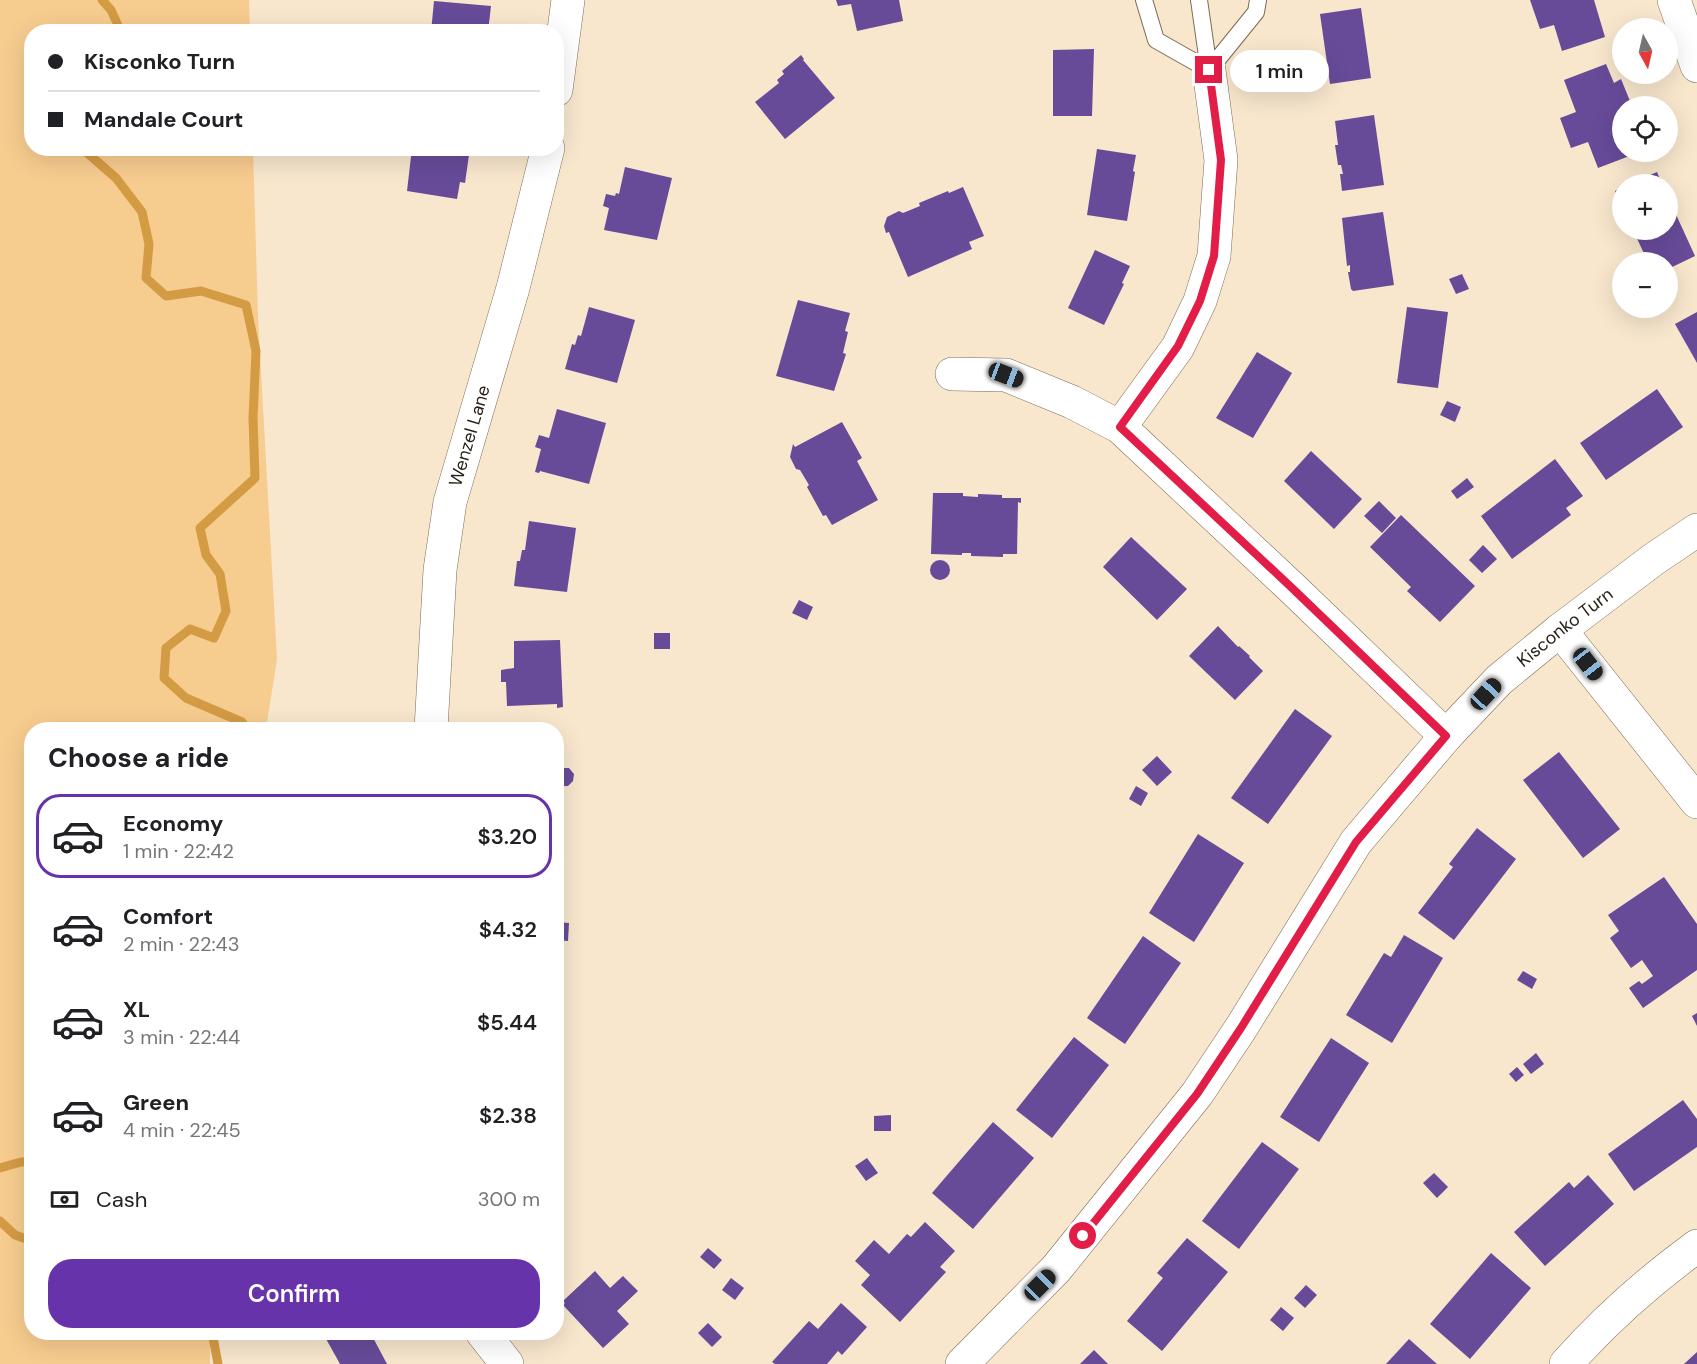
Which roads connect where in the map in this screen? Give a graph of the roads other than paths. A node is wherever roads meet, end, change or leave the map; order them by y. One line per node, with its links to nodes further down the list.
1 (568, 0): 6 (street)
2 (1144, 0): 8 (lane)
3 (1199, 0): 8 (lane)
4 (1257, 0): 8 (lane)
5 (1674, 0): 7 (street)
6 (564, 30)
7 (1697, 66)
8 (1209, 70): 11 (street)
9 (546, 156): 14 (street, Wenzel Lane)
10 (952, 374): 11 (street)
11 (1120, 427): 15 (street)
12 (1697, 530): 13 (street, Kisconko Turn)
13 (1560, 630): 15 (street, Kisconko Turn); 16 (street)
14 (431, 722)
15 (1446, 736): 20 (street, Kisconko Turn)
16 (1697, 802)
17 (1697, 1246): 21 (street)
18 (488, 1340): 19 (street)
19 (507, 1364)
20 (962, 1364)
21 (1566, 1364)

